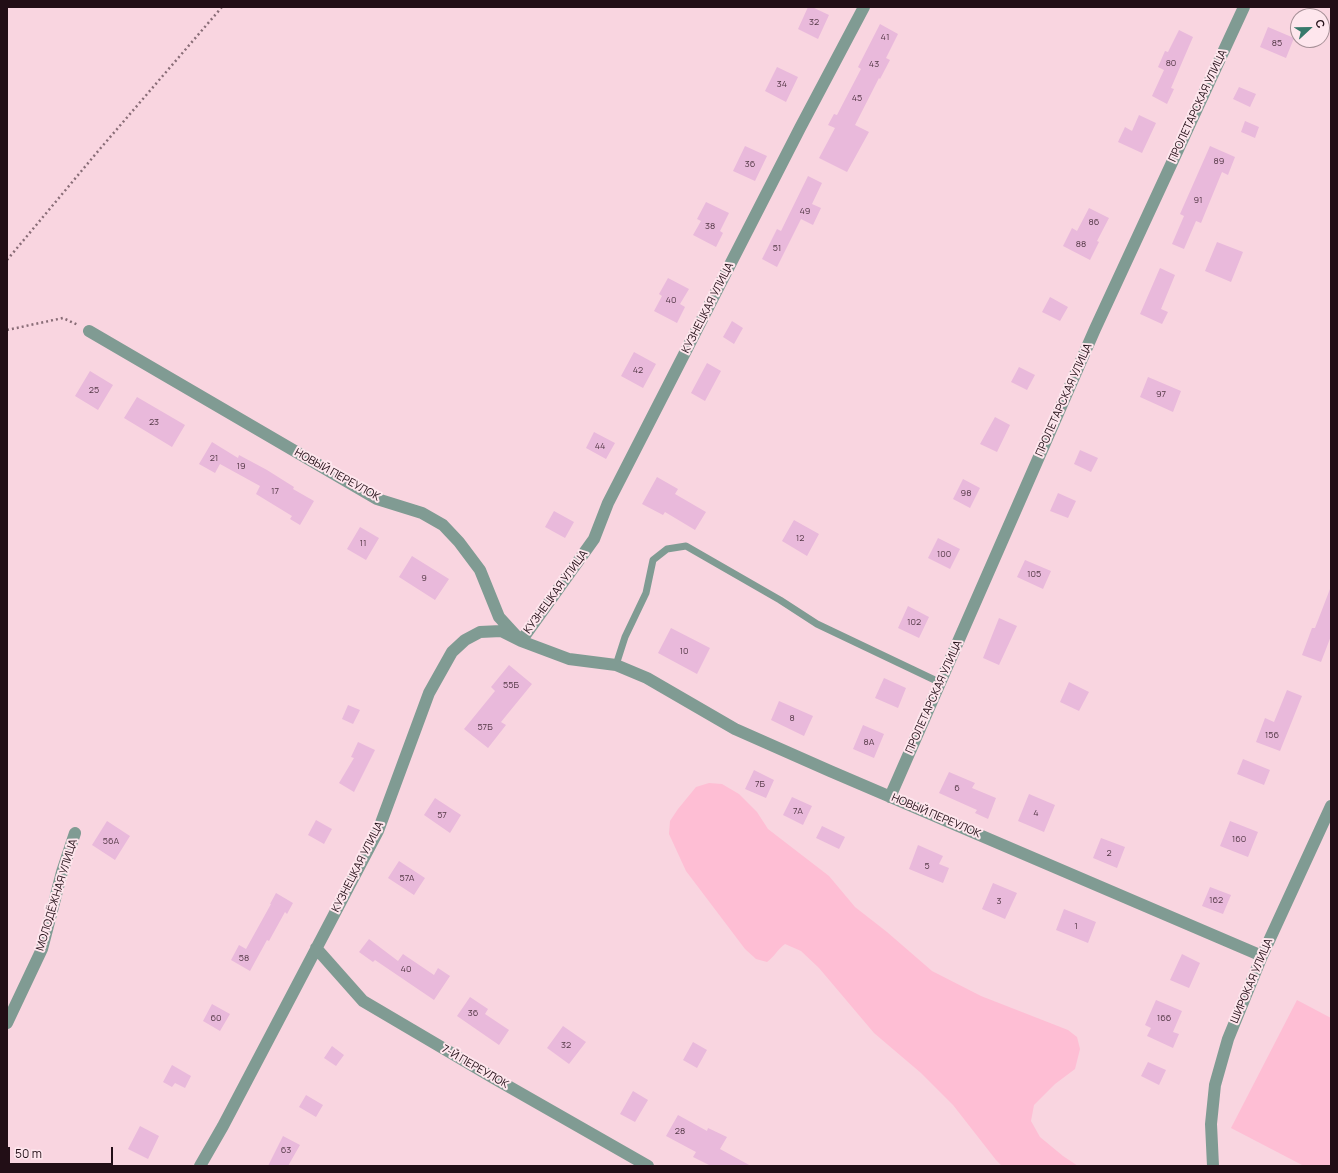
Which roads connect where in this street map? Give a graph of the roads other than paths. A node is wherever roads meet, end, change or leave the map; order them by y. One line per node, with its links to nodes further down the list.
1 (864, 7): 4 (street, КУЗНЕЦКАЯ УЛИЦА)
2 (1244, 7): 6 (street, ПРОЛЕТАРСКАЯ УЛИЦА)
3 (89, 331): 4 (street, НОВЫЙ ПЕРЕУЛОК)
4 (521, 641): 5 (street, НОВЫЙ ПЕРЕУЛОК); 10 (street, КУЗНЕЦКАЯ УЛИЦА)
5 (616, 665): 6 (lane); 7 (street, НОВЫЙ ПЕРЕУЛОК)
6 (941, 683): 7 (street, ПРОЛЕТАРСКАЯ УЛИЦА)
7 (890, 797): 11 (street, НОВЫЙ ПЕРЕУЛОК)
8 (1331, 806): 11 (street, ШИРОКАЯ УЛИЦА)
9 (75, 833): 12 (street, МОЛОДЁЖНАЯ УЛИЦА)
10 (316, 948): 13 (street, КУЗНЕЦКАЯ УЛИЦА); 14 (street, 7-Й ПЕРЕУЛОК)
11 (1262, 956): 15 (street, ШИРОКАЯ УЛИЦА)
12 (7, 1023)
13 (200, 1166)
14 (648, 1166)
15 (1213, 1166)

